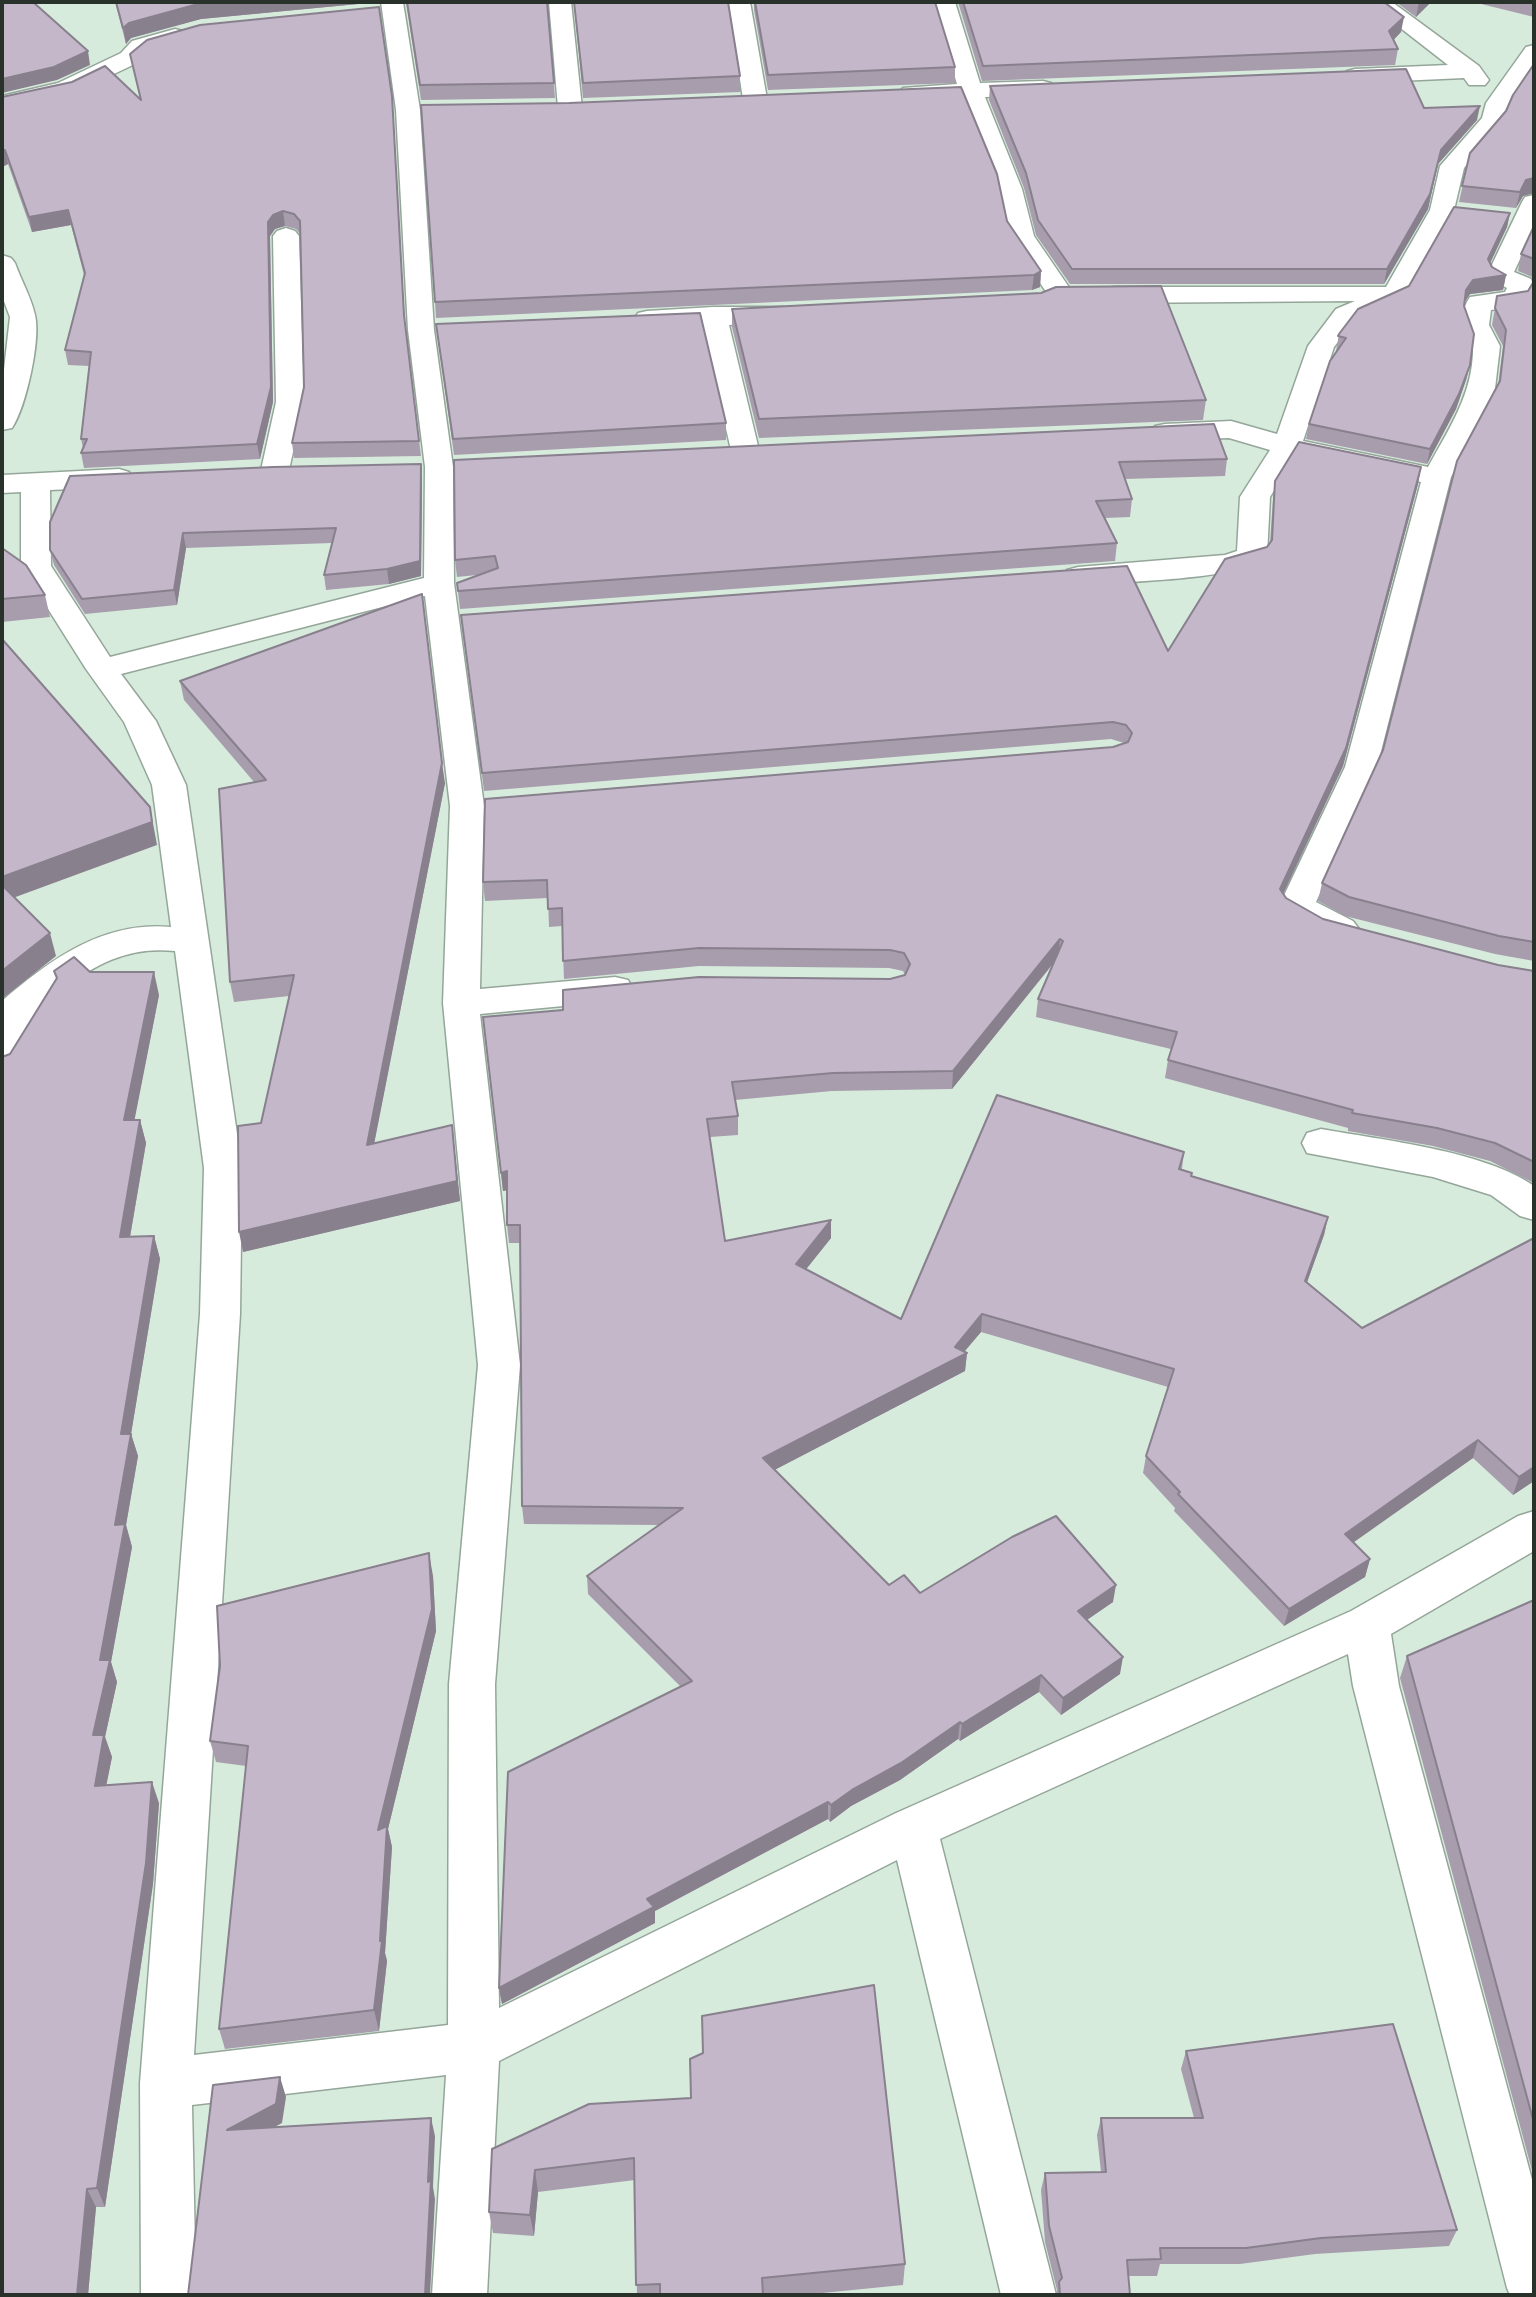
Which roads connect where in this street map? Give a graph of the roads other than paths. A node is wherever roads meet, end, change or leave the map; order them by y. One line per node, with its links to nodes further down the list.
1 (561, 2): 19 (street)
2 (738, 2): 14 (street)
3 (944, 2): 11 (street)
4 (1378, 2): 8 (street)
5 (384, 8): 38 (street)
6 (201, 29): 16 (street)
7 (1534, 52): 17 (street)
8 (1471, 71): 9 (street); 17 (street)
9 (1332, 77)
10 (1068, 87): 11 (street)
11 (971, 91): 12 (street); 24 (street)
12 (888, 94)
13 (782, 98): 14 (street)
14 (755, 99): 15 (street)
15 (730, 101)
16 (2, 103)
17 (1497, 103): 24 (street)
18 (597, 107): 19 (street)
19 (570, 108): 20 (street)
20 (543, 109)
21 (1521, 213): 34 (street)
22 (286, 236): 32 (street)
23 (2, 263): 28 (street)
24 (1395, 293): 30 (street)
25 (804, 314): 26 (street)
26 (713, 315): 27 (street); 31 (street)
27 (616, 320)
28 (2, 422)
29 (1134, 433): 30 (street)
30 (1287, 446): 34 (street); 37 (street)
31 (745, 450)
32 (275, 470)
33 (142, 476): 35 (street)
34 (1437, 477): 40 (street)
35 (36, 481): 36 (street); 39 (street)
36 (2, 484)
37 (1050, 578)
38 (439, 583): 39 (street); 44 (street)
39 (102, 669): 41 (street)
40 (1373, 937)
41 (190, 941): 42 (street); 53 (street)
42 (60, 971): 45 (street); 46 (street)
43 (646, 986): 44 (street)
44 (461, 1003): 52 (street)
45 (2, 1021)
46 (2, 1067)
47 (1321, 1143): 48 (street)
48 (1534, 1206)
49 (1534, 1529): 50 (street)
50 (1367, 1625): 51 (street); 54 (street)
51 (913, 1828): 52 (street); 57 (street)
52 (474, 2048): 53 (street); 56 (street)
53 (166, 2083): 55 (street)
54 (1534, 2288)
55 (168, 2295)
56 (460, 2295)
57 (1030, 2295)

